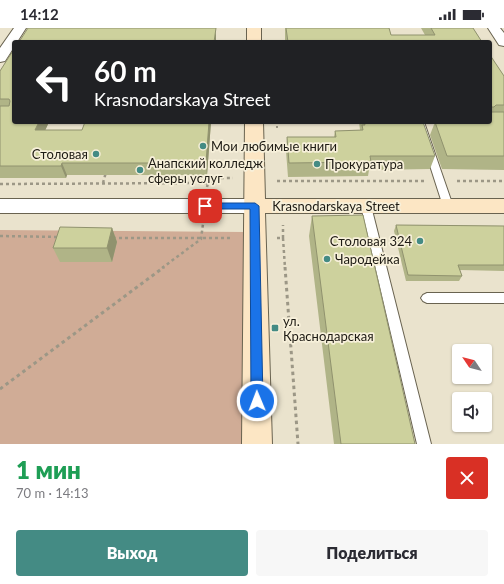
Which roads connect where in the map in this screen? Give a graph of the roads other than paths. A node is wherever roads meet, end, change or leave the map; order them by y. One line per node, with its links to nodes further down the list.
1 (20, 28): 6 (street)
2 (254, 28): 4 (street)
3 (494, 28): 5 (street)
4 (254, 40)
5 (504, 42)
6 (0, 58)
7 (254, 124): 10 (street)
8 (421, 124): 12 (lane)
9 (0, 206): 10 (street, Krasnodarskaya Street)
10 (255, 206): 11 (street, Krasnodarskaya Street); 16 (street)
11 (366, 206): 12 (street, Krasnodarskaya Street); 17 (lane)
12 (448, 206): 13 (street, Krasnodarskaya Street)
13 (504, 206)
14 (428, 298): 15 (lane)
15 (504, 298)
16 (257, 444)
17 (424, 444)

